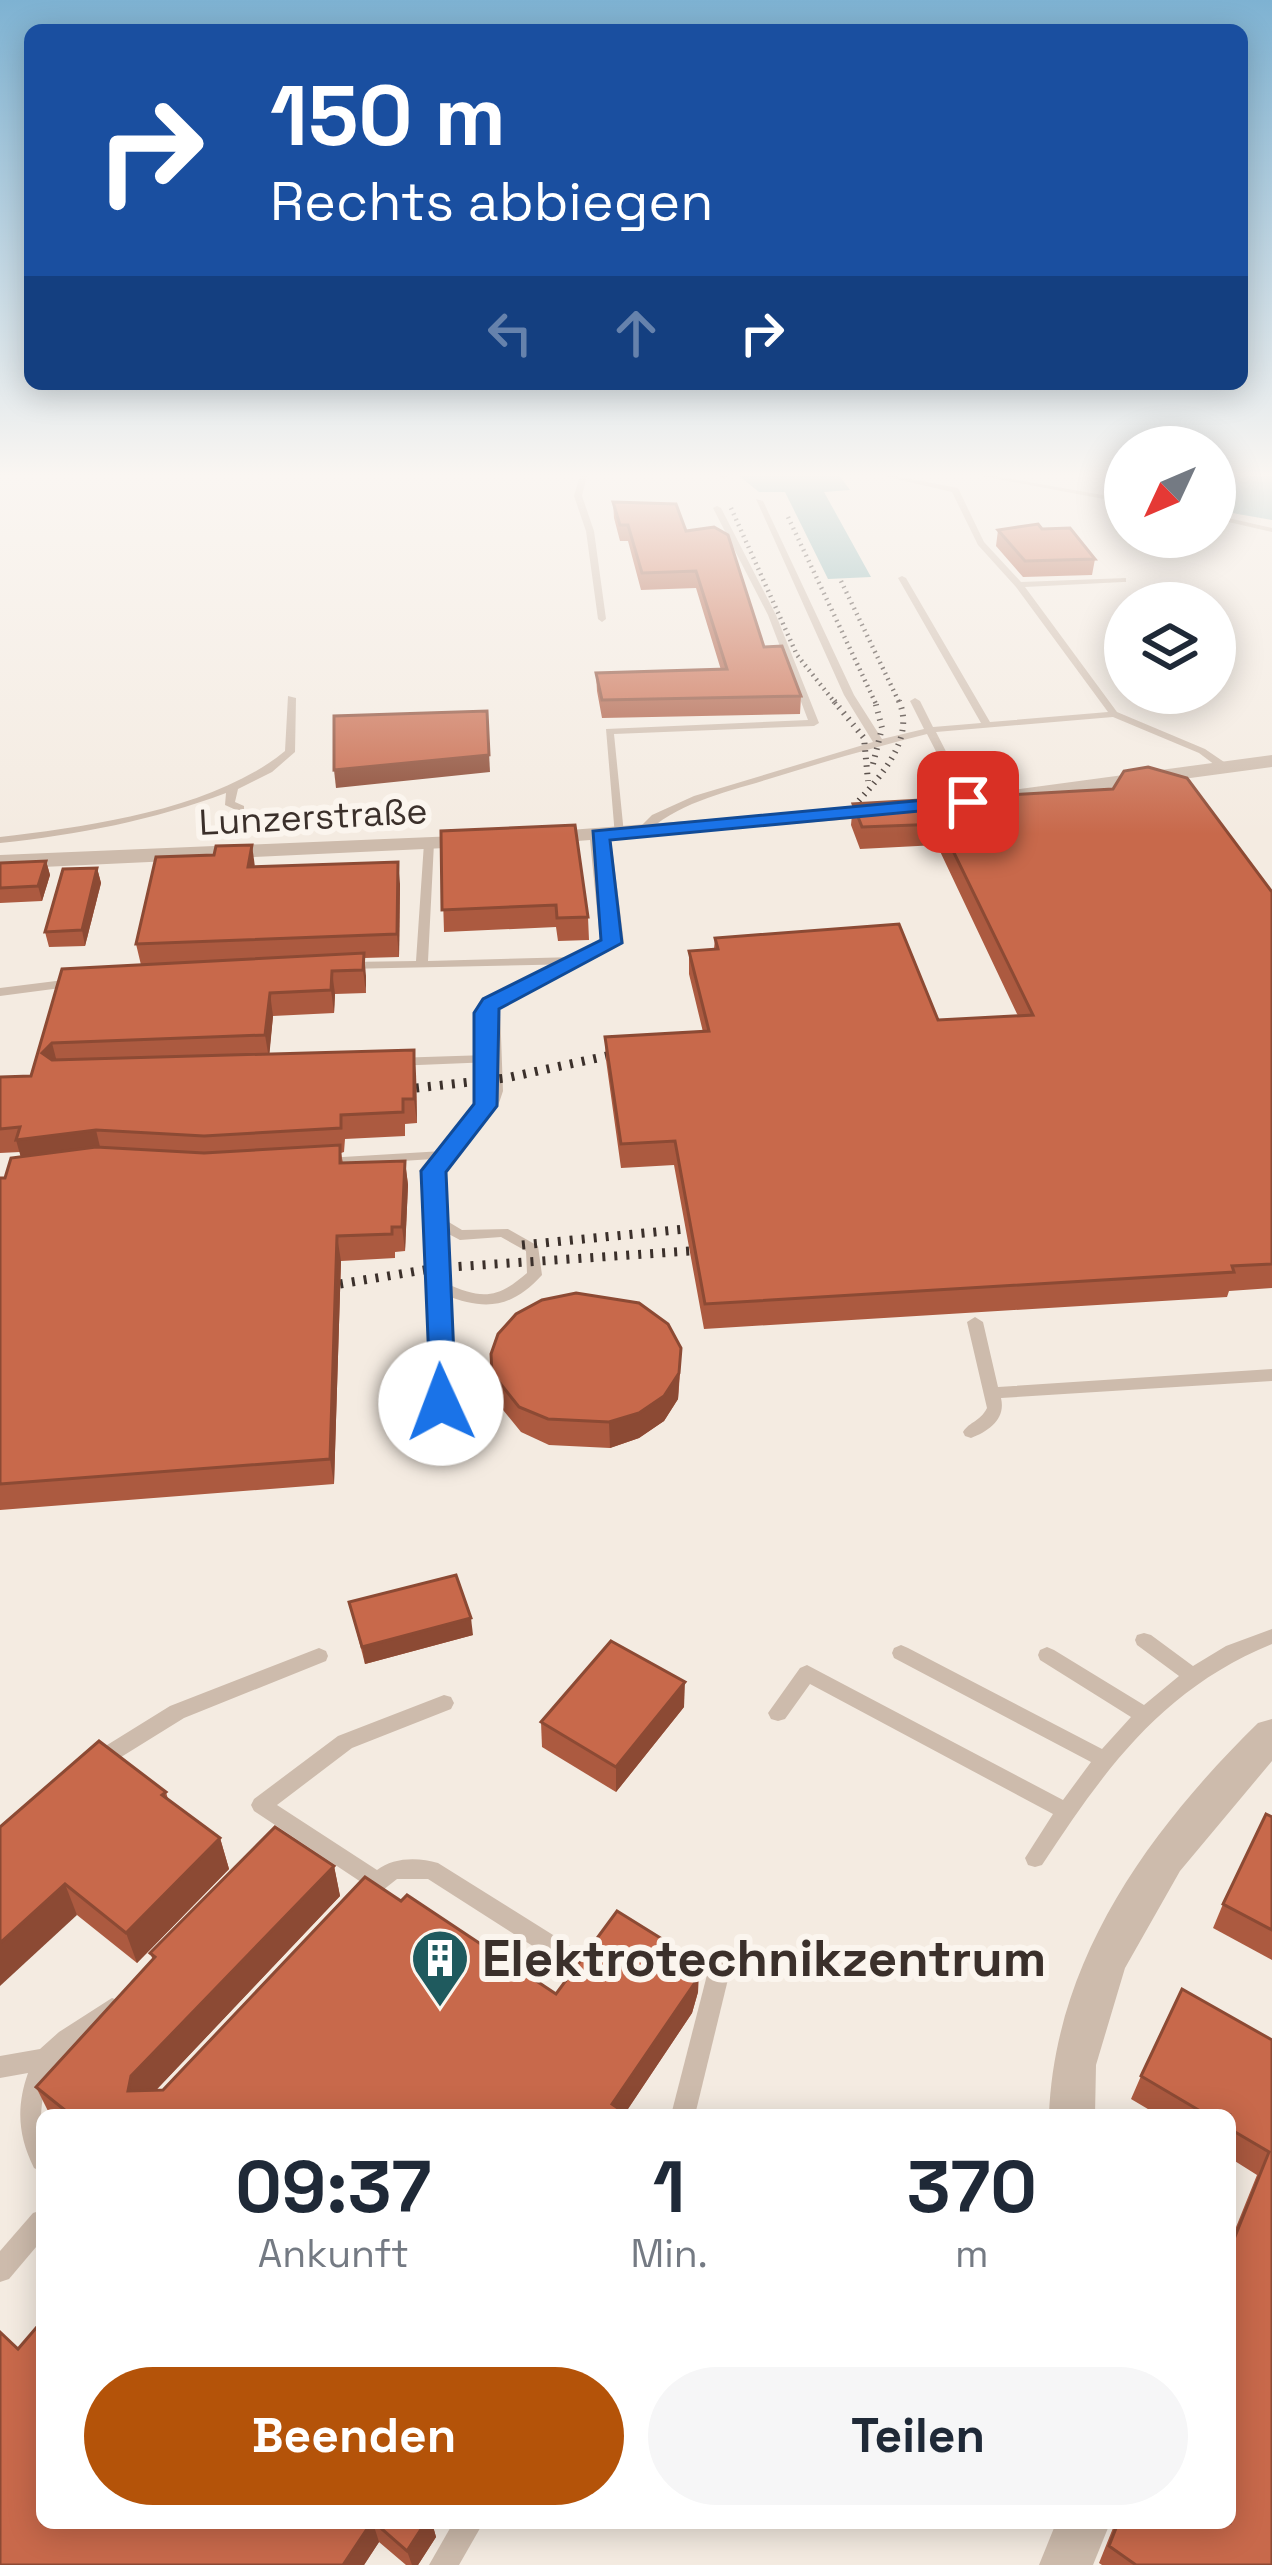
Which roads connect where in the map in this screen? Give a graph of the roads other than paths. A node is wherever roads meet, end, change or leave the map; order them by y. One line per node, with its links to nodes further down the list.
1 (599, 595): 6 (lane)
2 (762, 595): 19 (lane)
3 (802, 595): 13 (lane)
4 (912, 595): 11 (lane)
5 (1025, 595): 9 (lane)
6 (602, 619)
7 (291, 698): 16 (lane)
8 (915, 701): 12 (lane)
9 (1104, 701)
10 (1114, 714): 11 (lane); 15 (lane)
11 (987, 725): 12 (lane)
12 (930, 730): 13 (lane); 17 (lane)
13 (879, 743): 19 (lane)
14 (1272, 761): 15 (street, Lunzerstraße)
15 (1222, 766): 17 (street, Lunzerstraße)
16 (233, 787): 18 (lane); 20 (lane)
17 (946, 805): 19 (street, Lunzerstraße)
18 (239, 808)
19 (620, 834): 21 (street, Lunzerstraße); 23 (street)
20 (0, 840)
21 (429, 843): 22 (street, Lunzerstraße); 24 (lane)
22 (0, 862)
23 (585, 961): 24 (lane); 28 (street)
24 (422, 963): 25 (lane)
25 (330, 967)
26 (77, 982): 27 (lane)
27 (0, 992)
28 (487, 1059): 29 (lane); 31 (street)
29 (368, 1063)
30 (302, 1163): 31 (lane)
31 (438, 1163): 32 (lane)
32 (434, 1220): 33 (lane); 33 (lane)
33 (437, 1286): 38 (lane)
34 (975, 1322): 36 (lane)
35 (1272, 1375): 36 (lane)
36 (995, 1393): 37 (lane)
37 (970, 1432)
38 (444, 1461)
39 (1272, 1636): 44 (lane)
40 (1144, 1640): 44 (lane)
41 (901, 1653): 49 (lane)
42 (1047, 1655): 47 (lane)
43 (319, 1656): 50 (lane)
44 (1193, 1676): 47 (lane)
45 (443, 1703): 53 (lane)
46 (778, 1713): 51 (lane)
47 (1145, 1716): 49 (lane)
48 (1272, 1735): 61 (street)
49 (1103, 1759): 51 (lane)
50 (75, 1776)
51 (1066, 1811): 52 (lane)
52 (1035, 1858)
53 (375, 1880): 54 (lane); 55 (lane)
54 (342, 1915)
55 (569, 1957)
56 (719, 1971): 60 (lane)
57 (127, 1995): 58 (lane)
58 (46, 2059): 59 (lane); 62 (lane)
59 (0, 2067)
60 (684, 2109)
61 (1072, 2109)
62 (36, 2150)
63 (36, 2229): 64 (lane)
64 (0, 2270)
65 (465, 2529): 67 (lane)
66 (1081, 2529): 68 (street)
67 (443, 2565)
68 (1066, 2565)

